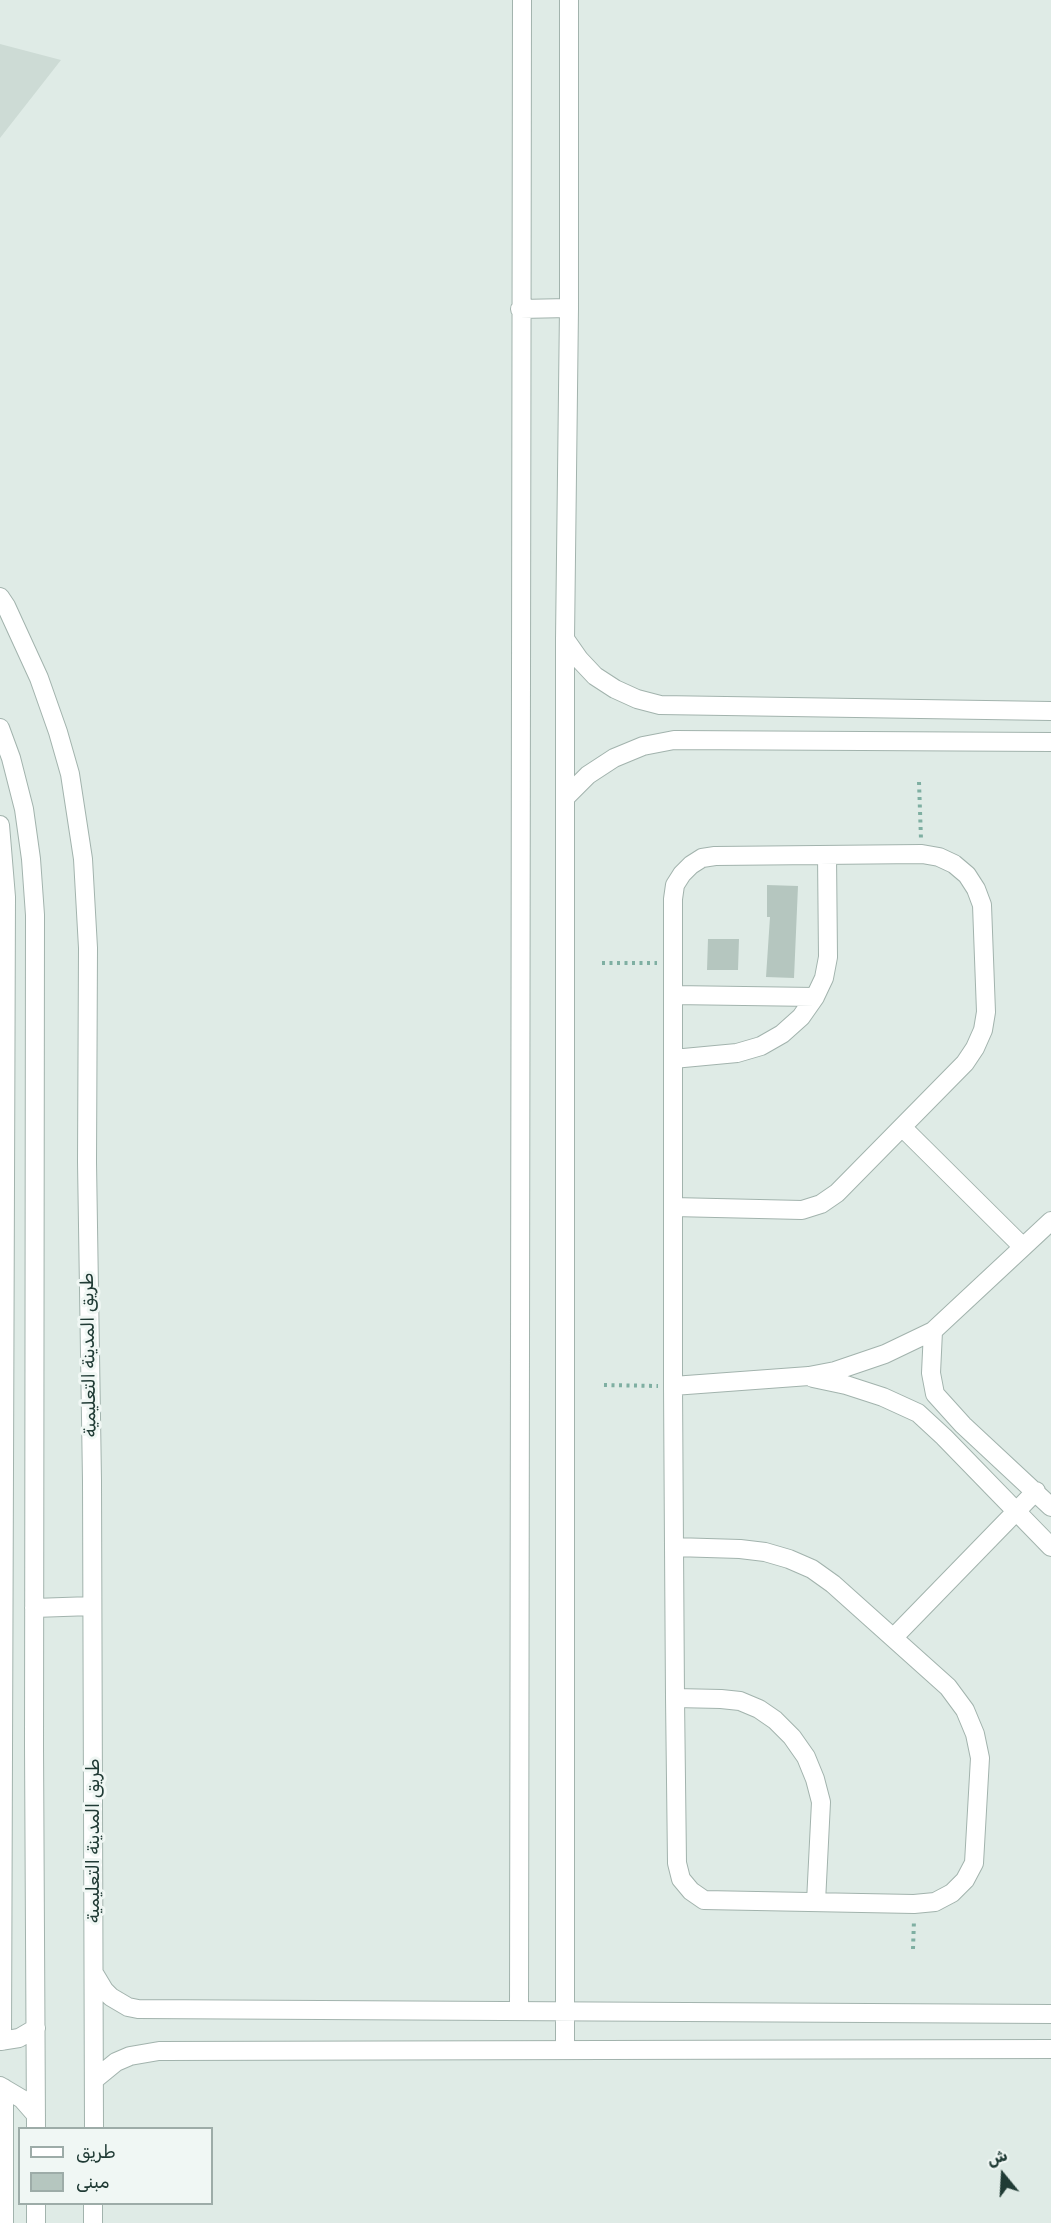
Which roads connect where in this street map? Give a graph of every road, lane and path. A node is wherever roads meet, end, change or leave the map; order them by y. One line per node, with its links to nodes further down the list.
1 (522, 0): 4 (street)
2 (569, 0): 3 (street)
3 (569, 308): 4 (street); 6 (street)
4 (520, 309): 41 (street)
5 (0, 597): 33 (street, طريق المدينة التعليمية)
6 (565, 639): 7 (street); 11 (street)
7 (1051, 711)
8 (0, 728): 34 (street)
9 (1051, 742): 11 (street)
10 (920, 782): 13 (path)
11 (566, 797): 42 (street)
12 (0, 825): 45 (street)
13 (922, 854): 14 (street); 20 (street)
14 (827, 855): 16 (street); 18 (street)
15 (602, 963): 16 (path)
16 (672, 963): 17 (street)
17 (673, 994): 18 (street); 19 (street)
18 (815, 997): 19 (street)
19 (673, 1059): 21 (street)
20 (902, 1127): 21 (street); 23 (street)
21 (673, 1208): 27 (street)
22 (1051, 1221): 23 (street)
23 (1023, 1247): 24 (street)
24 (933, 1331): 25 (street); 28 (street)
25 (809, 1377): 27 (street); 30 (street)
26 (604, 1385): 27 (path)
27 (673, 1386): 31 (street)
28 (1036, 1491): 29 (street); 30 (street)
29 (1051, 1507)
30 (1016, 1513): 32 (street); 35 (street)
31 (674, 1547): 35 (street); 36 (street)
32 (1051, 1547)
33 (93, 1606): 34 (street); 40 (street, طريق المدينة التعليمية)
34 (34, 1608): 44 (street)
35 (894, 1637): 38 (street)
36 (675, 1698): 37 (street); 37 (street)
37 (816, 1902): 38 (street)
38 (914, 1904): 39 (path)
39 (913, 1949)
40 (95, 1974): 41 (street); 48 (street, طريق المدينة التعليمية)
41 (519, 2011): 42 (street)
42 (566, 2011): 43 (street); 46 (street)
43 (1051, 2014)
44 (36, 2028): 45 (street); 50 (street)
45 (1, 2041)
46 (565, 2049): 47 (street); 48 (street)
47 (1051, 2049)
48 (94, 2080): 51 (street, طريق المدينة التعليمية)
49 (2, 2087): 50 (street); 54 (street)
50 (36, 2122)
51 (94, 2127)
52 (36, 2205): 55 (street)
53 (93, 2205): 56 (street)
54 (4, 2223)
55 (36, 2223)
56 (93, 2223)

